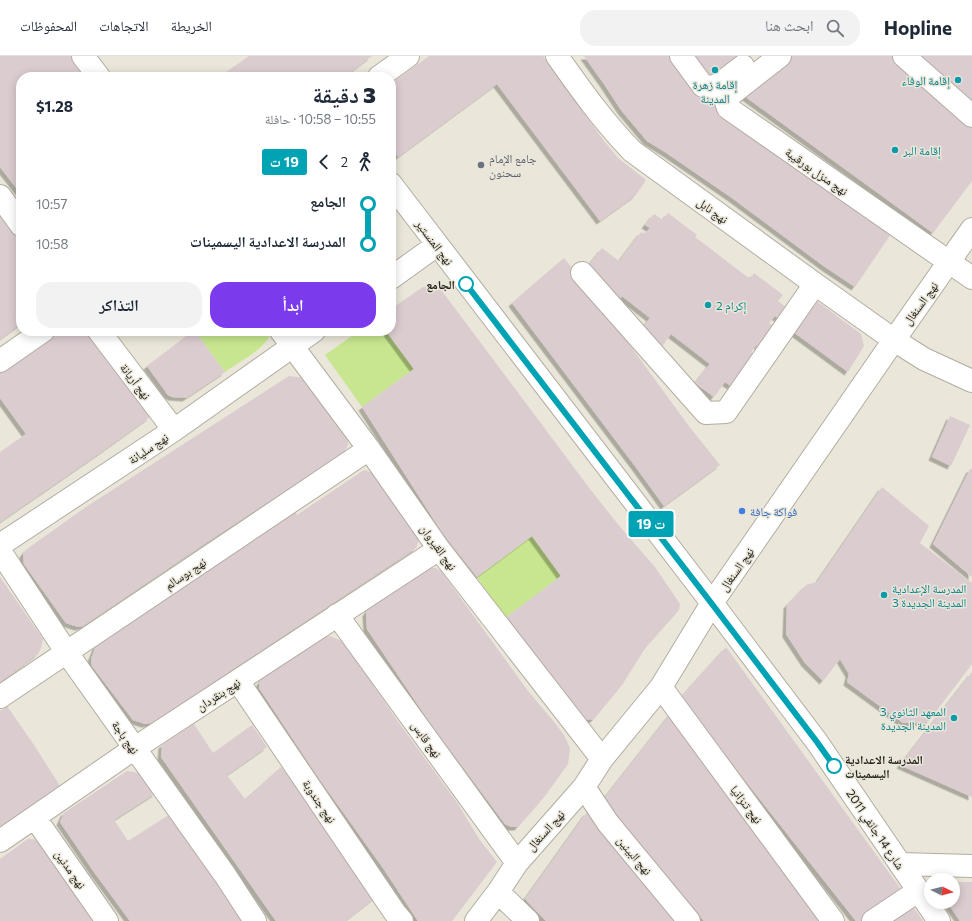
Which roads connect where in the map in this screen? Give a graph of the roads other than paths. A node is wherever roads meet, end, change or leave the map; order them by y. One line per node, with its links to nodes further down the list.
1 (83, 56): 8 (street)
2 (408, 56): 9 (street)
3 (557, 56): 20 (street, نهج نابل)
4 (680, 56): 5 (street)
5 (756, 56)
6 (780, 56): 16 (street, نهج منزل بورقيبة)
7 (904, 56): 10 (street)
8 (95, 72)
9 (386, 72)
10 (972, 116)
11 (396, 191): 15 (street, نهج المنستير)
12 (0, 196): 13 (street)
13 (16, 218)
14 (972, 229): 16 (street, نهج السنغال)
15 (437, 245): 18 (street); 33 (street, نهج المنستير)
16 (949, 263): 19 (street, نهج منزل بورقيبة); 25 (street, نهج السنغال)
17 (582, 273): 20 (street)
18 (396, 274)
19 (972, 278)
20 (815, 284): 25 (street, نهج نابل)
21 (36, 336): 26 (street)
22 (103, 336): 28 (street, نهج أريانة)
23 (297, 336): 24 (street, نهج سليانة)
24 (287, 339): 28 (street, نهج سليانة); 29 (street, نهج القيروان)
25 (894, 340): 27 (street, نهج نابل); 33 (street, نهج السنغال)
26 (0, 361)
27 (972, 382)
28 (174, 430): 30 (street, نهج سليانة)
29 (369, 449): 31 (street, نهج القيروان); 35 (street, نهج بوسالم)
30 (0, 545)
31 (439, 549): 34 (street, نهج بنقردان); 40 (street, نهج القيروان)
32 (0, 551): 35 (street, نهج باجة)
33 (712, 604): 37 (street, نهج السنغال); 45 (street, شارع 14 جانفي 2011)
34 (337, 615): 36 (street, نهج بنقردان); 44 (street, نهج قابس)
35 (67, 653): 38 (street, نهج بوسالم); 39 (street, نهج باجة)
36 (238, 681): 39 (street, نهج بنقردان); 49 (street, نهج جندوبة)
37 (661, 688): 40 (street, نهج السنغال); 55 (street, نهج تنزانيا)
38 (0, 697)
39 (134, 748): 42 (street, نهج بنقردان); 51 (street, نهج باجة)
40 (602, 759): 41 (street, نهج السنغال)
41 (584, 787): 44 (street, نهج السنغال); 54 (street, نهج البينين)
42 (36, 818): 43 (street, نهج بنقردان); 50 (street, نهج مدنين)
43 (0, 841)
44 (517, 863): 48 (street, نهج السنغال)
45 (900, 864): 46 (street); 47 (street, شارع 14 جانفي 2011)
46 (972, 866)
47 (918, 890): 56 (street); 57 (street, شارع 14 جانفي 2011)
48 (498, 892): 52 (street, نهج السنغال); 53 (street)
49 (394, 918)
50 (108, 921)
51 (255, 921)
52 (476, 921)
53 (528, 921)
54 (689, 921)
55 (833, 921)
56 (873, 921)
57 (939, 921)

